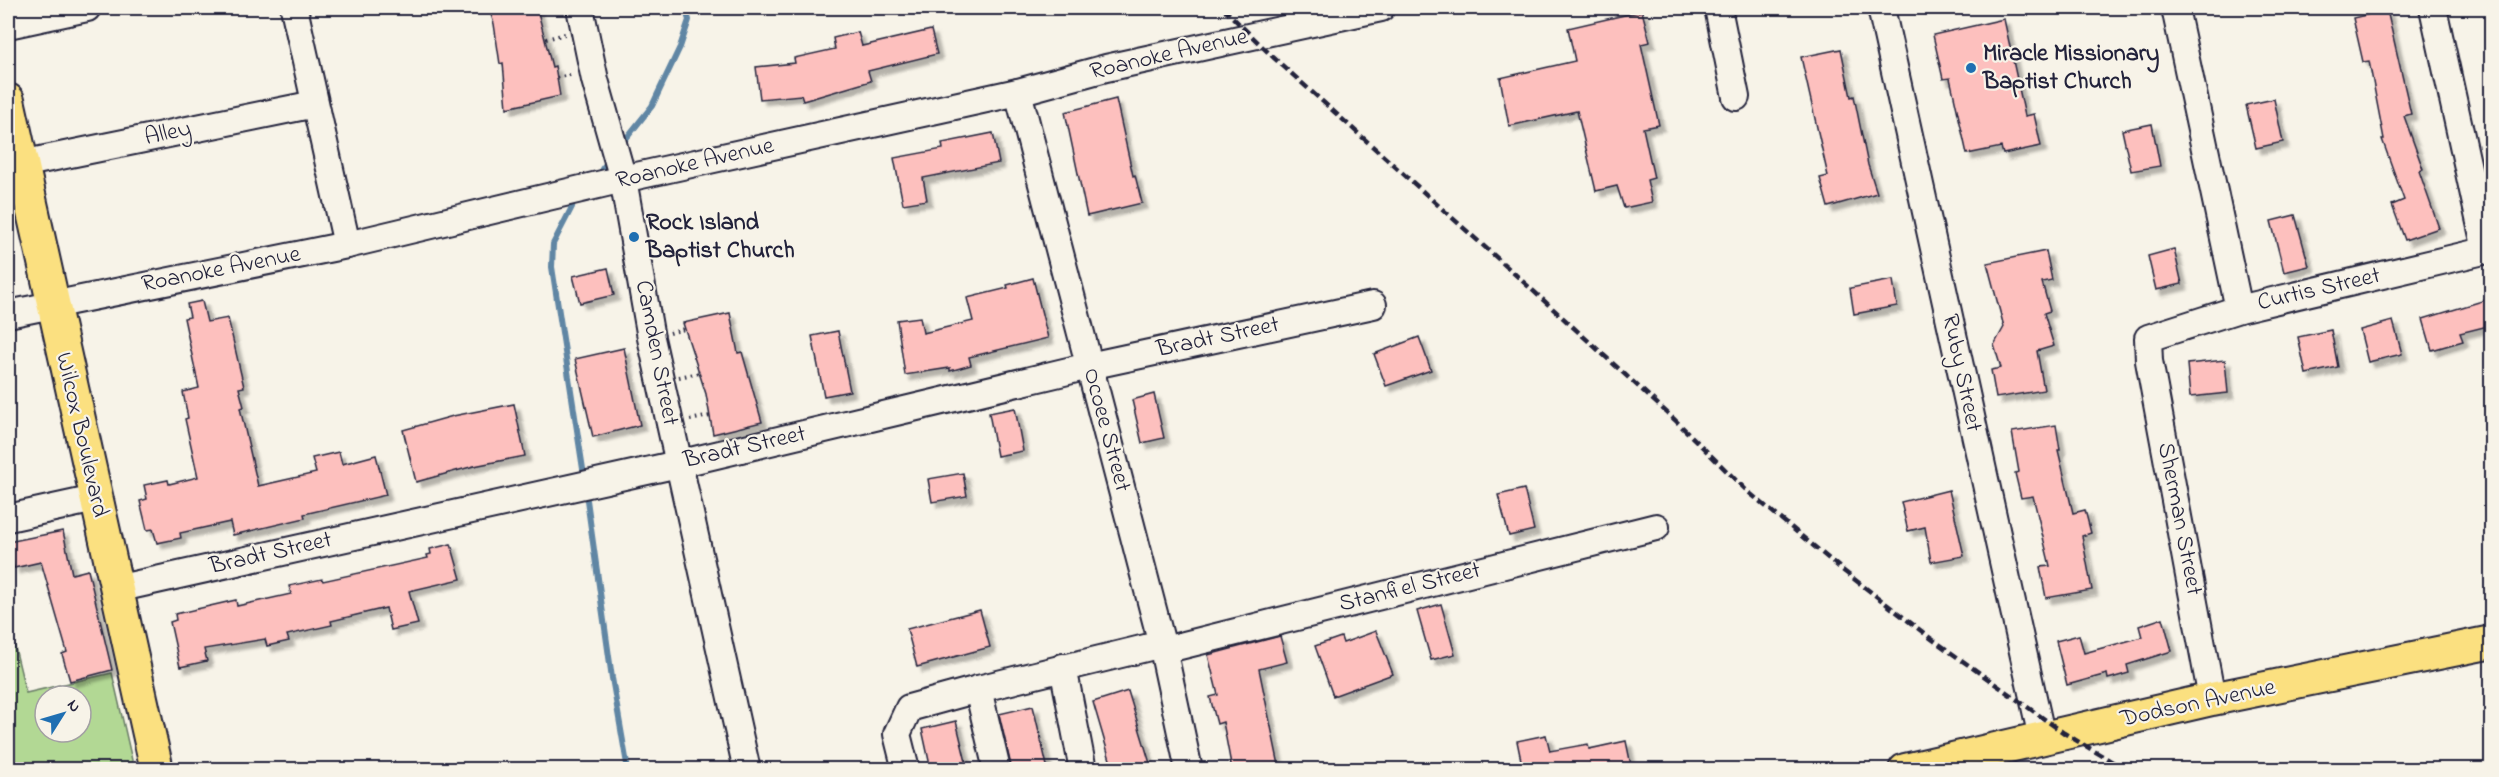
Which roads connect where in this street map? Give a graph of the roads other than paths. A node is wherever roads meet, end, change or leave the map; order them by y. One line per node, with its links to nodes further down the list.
1 (86, 8): 9 (street)
2 (294, 8): 13 (street)
3 (580, 8): 15 (street, Camden Street)
4 (1381, 8): 10 (street, Roanoke Avenue)
5 (1718, 8): 11 (street)
6 (1881, 8): 34 (street, Ruby Street)
7 (2175, 8): 20 (street)
8 (2433, 8): 17 (street)
9 (8, 25)
10 (1018, 92): 15 (street, Roanoke Avenue); 23 (street, Ocoee Street)
11 (1736, 97)
12 (8, 100): 14 (main road, Wilcox Boulevard)
13 (315, 104): 14 (street, Alley); 16 (street)
14 (21, 164): 18 (main road, Wilcox Boulevard)
15 (623, 179): 16 (street, Roanoke Avenue); 24 (street, Camden Street)
16 (346, 245): 18 (street, Roanoke Avenue)
17 (2489, 250): 20 (street, Curtis Street)
18 (52, 304): 21 (street, Roanoke Avenue); 25 (main road, Wilcox Boulevard)
19 (1373, 305): 23 (street, Bradt Street)
20 (2239, 309): 22 (street, Curtis Street)
21 (8, 314)
22 (2148, 338): 33 (street, Sherman Street)
23 (1089, 366): 24 (street, Bradt Street); 30 (street, Ocoee Street)
24 (678, 464): 28 (street, Bradt Street); 37 (street, Camden Street)
25 (95, 499): 26 (street); 28 (main road, Wilcox Boulevard)
26 (8, 518)
27 (1656, 527): 30 (street, Stanfiel Street)
28 (116, 589): 36 (main road, Wilcox Boulevard)
29 (2492, 642): 33 (main road, Dodson Avenue)
30 (1163, 647): 31 (street, Stanfiel Street); 41 (street, Ocoee Street)
31 (1063, 668): 32 (street, Stanfiel Street); 40 (street)
32 (978, 689): 38 (street, Stanfiel Street); 39 (street)
33 (2212, 699): 34 (main road, Dodson Avenue)
34 (2042, 738): 35 (main road, Dodson Avenue)
35 (1965, 763): 42 (main road, Dodson Avenue)
36 (157, 770)
37 (747, 770)
38 (906, 770)
39 (997, 770)
40 (1083, 770)
41 (1189, 770)
42 (1905, 770)

